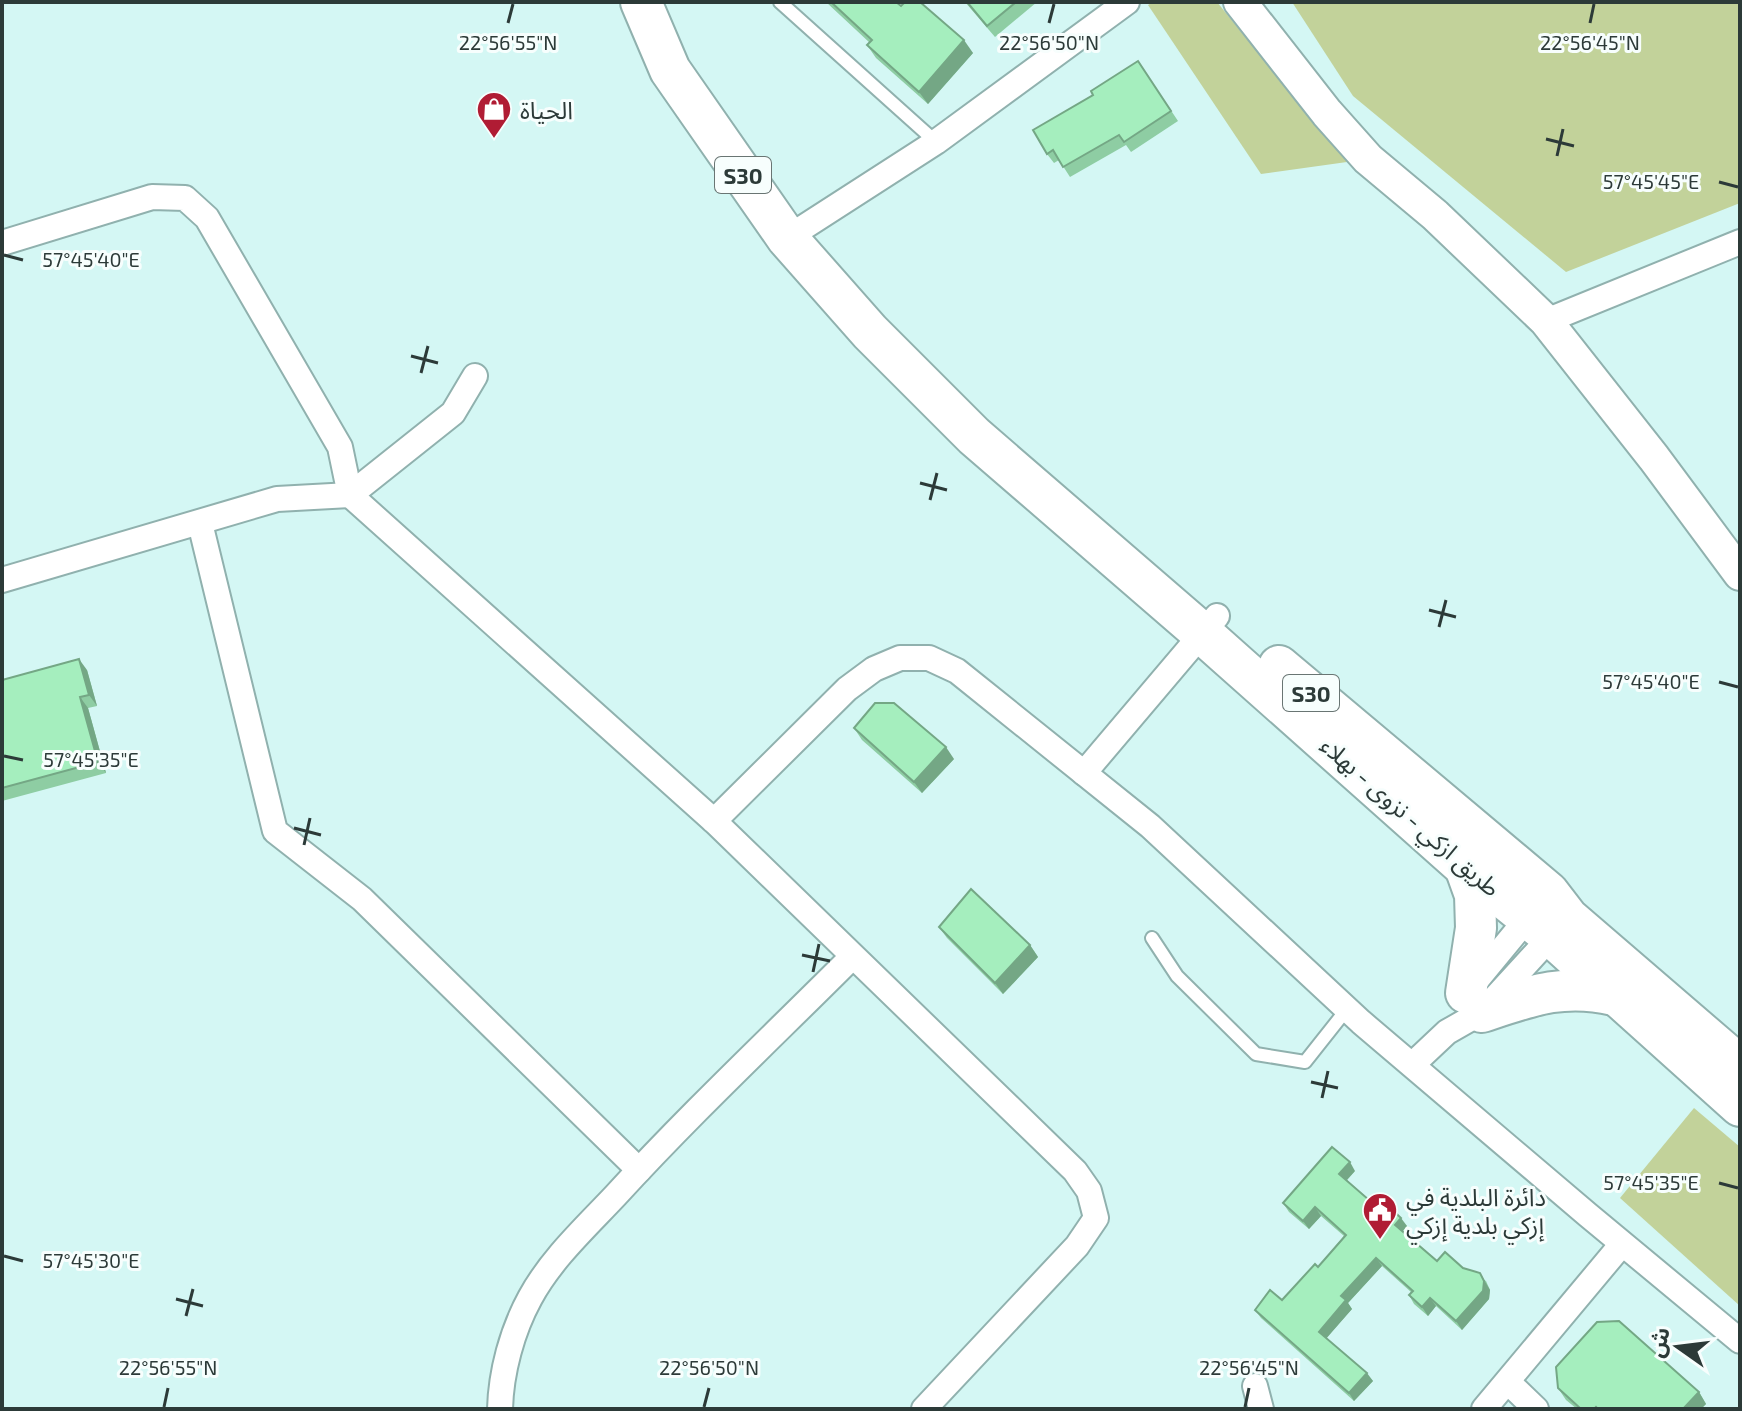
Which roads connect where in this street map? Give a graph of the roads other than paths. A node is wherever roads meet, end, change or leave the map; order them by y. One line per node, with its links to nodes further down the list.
1 (641, 2): 6 (main road, طريق ازكي - نزوى - بهلاء / S30)
2 (780, 2): 5 (lane)
3 (1127, 2): 5 (street)
4 (1240, 2): 9 (street)
5 (936, 142): 6 (street)
6 (787, 238): 15 (main road, طريق ازكي - نزوى - بهلاء / S30)
7 (1740, 242): 9 (street)
8 (2, 243): 11 (street)
9 (1546, 321): 13 (street)
10 (475, 376): 11 (street)
11 (350, 495): 12 (street); 17 (street)
12 (200, 523): 14 (street); 28 (street)
13 (1740, 574)
14 (2, 580)
15 (1210, 625): 16 (street); 18 (main road, طريق ازكي - نزوى - بهلاء / S30); 19 (main road, طريق ازكي - نزوى - بهلاء / S30)
16 (1084, 773): 17 (street); 24 (street)
17 (714, 821): 21 (street)
18 (1465, 867): 19 (main road, طريق ازكي - نزوى - بهلاء / S30); 23 (main road)
19 (1549, 916): 22 (main road, طريق ازكي - نزوى - بهلاء / S30); 23 (street); 26 (main road, طريق ازكي - نزوى - بهلاء / S30)
20 (1152, 938): 24 (lane)
21 (852, 957): 28 (street); 33 (street)
22 (1614, 995): 23 (main road); 27 (main road, طريق ازكي - نزوى - بهلاء / S30)
23 (1474, 1002): 25 (street)
24 (1347, 1009): 25 (street)
25 (1413, 1064): 29 (street)
26 (1740, 1066)
27 (1740, 1106)
28 (639, 1170): 32 (street)
29 (1622, 1244): 30 (street); 31 (street)
30 (1740, 1341)
31 (1508, 1382): 34 (street); 35 (street)
32 (500, 1409)
33 (924, 1409)
34 (1484, 1409)
35 (1536, 1409)

